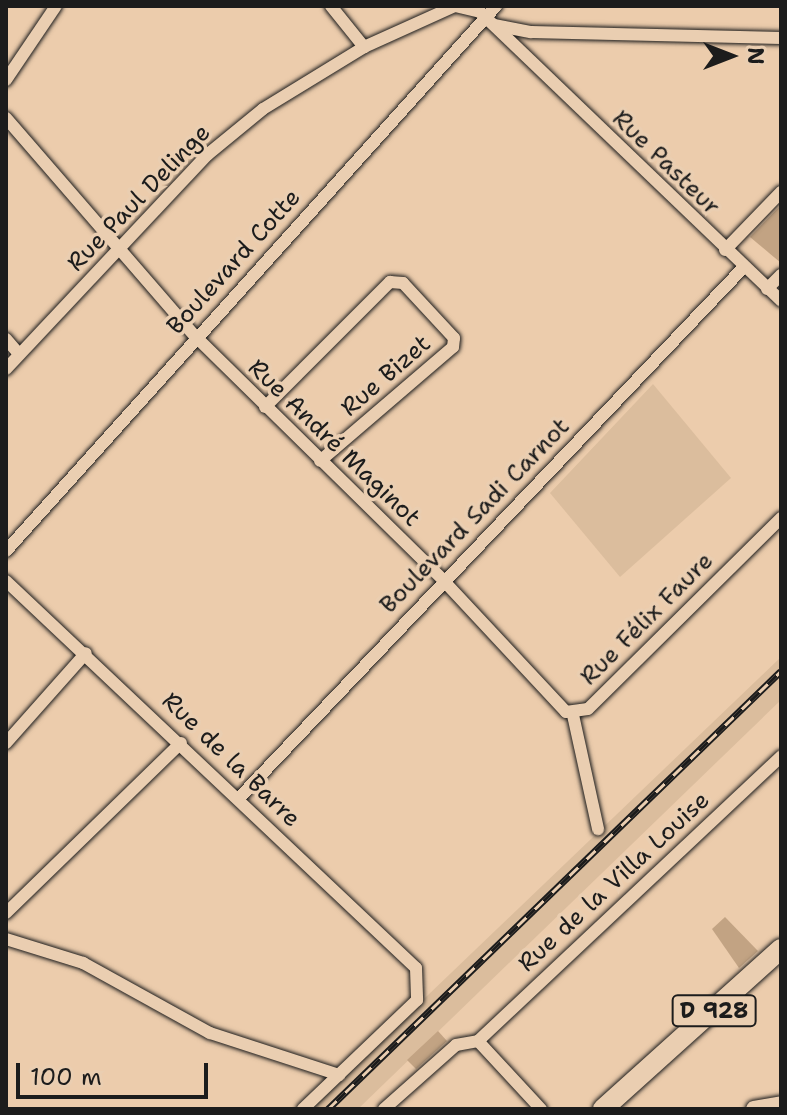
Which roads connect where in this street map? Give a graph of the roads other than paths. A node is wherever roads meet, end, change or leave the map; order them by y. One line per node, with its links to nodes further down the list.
1 (56, 6): 9 (street)
2 (331, 6): 7 (street)
3 (496, 6): 4 (street, Boulevard Cotte)
4 (487, 22): 5 (street); 7 (street, Rue Paul Delinge); 8 (street, Rue Pasteur); 18 (street, Boulevard Cotte)
5 (531, 32): 6 (street); 8 (street)
6 (781, 38)
7 (364, 47): 12 (street, Rue Paul Delinge)
8 (521, 56): 13 (street, Rue Pasteur)
9 (6, 80)
10 (6, 118): 12 (street, Rue André Maginot)
11 (781, 192): 13 (street)
12 (117, 250): 18 (street, Rue André Maginot); 20 (street, Rue Paul Delinge)
13 (725, 250): 14 (street, Rue Pasteur)
14 (744, 267): 16 (street, Rue Pasteur); 26 (street, Boulevard Sadi Carnot)
15 (781, 275): 16 (street)
16 (767, 289): 17 (street, Rue Pasteur)
17 (781, 301)
18 (196, 337): 22 (street, Rue André Maginot); 25 (street, Boulevard Cotte)
19 (6, 339): 20 (street)
20 (19, 354): 21 (street, Rue Paul Delinge)
21 (6, 369)
22 (265, 407): 23 (street, Rue André Maginot); 23 (street, Rue Bizet)
23 (320, 461): 26 (street, Rue André Maginot)
24 (781, 518): 29 (street, Rue Félix Faure)
25 (6, 551)
26 (443, 580): 29 (street, Rue Félix Faure); 33 (street, Boulevard Sadi Carnot)
27 (6, 581): 28 (street, Rue de la Barre)
28 (86, 653): 30 (street); 31 (street, Rue de la Barre)
29 (573, 715): 34 (street)
30 (6, 743)
31 (181, 743): 33 (street, Rue de la Barre); 35 (street)
32 (781, 756): 38 (street, Rue de la Villa Louise)
33 (239, 798): 40 (street, Rue de la Barre)
34 (598, 829)
35 (6, 913)
36 (6, 939): 40 (street)
37 (781, 949): 39 (main road, D 928)
38 (478, 1041): 43 (street, Rue de la Villa Louise); 44 (street)
39 (646, 1073): 45 (main road, D 928); 46 (main road, D 928)
40 (339, 1075): 42 (street)
41 (781, 1104): 47 (street)
42 (303, 1109)
43 (384, 1109)
44 (541, 1109)
45 (603, 1109)
46 (626, 1109)
47 (754, 1109)

